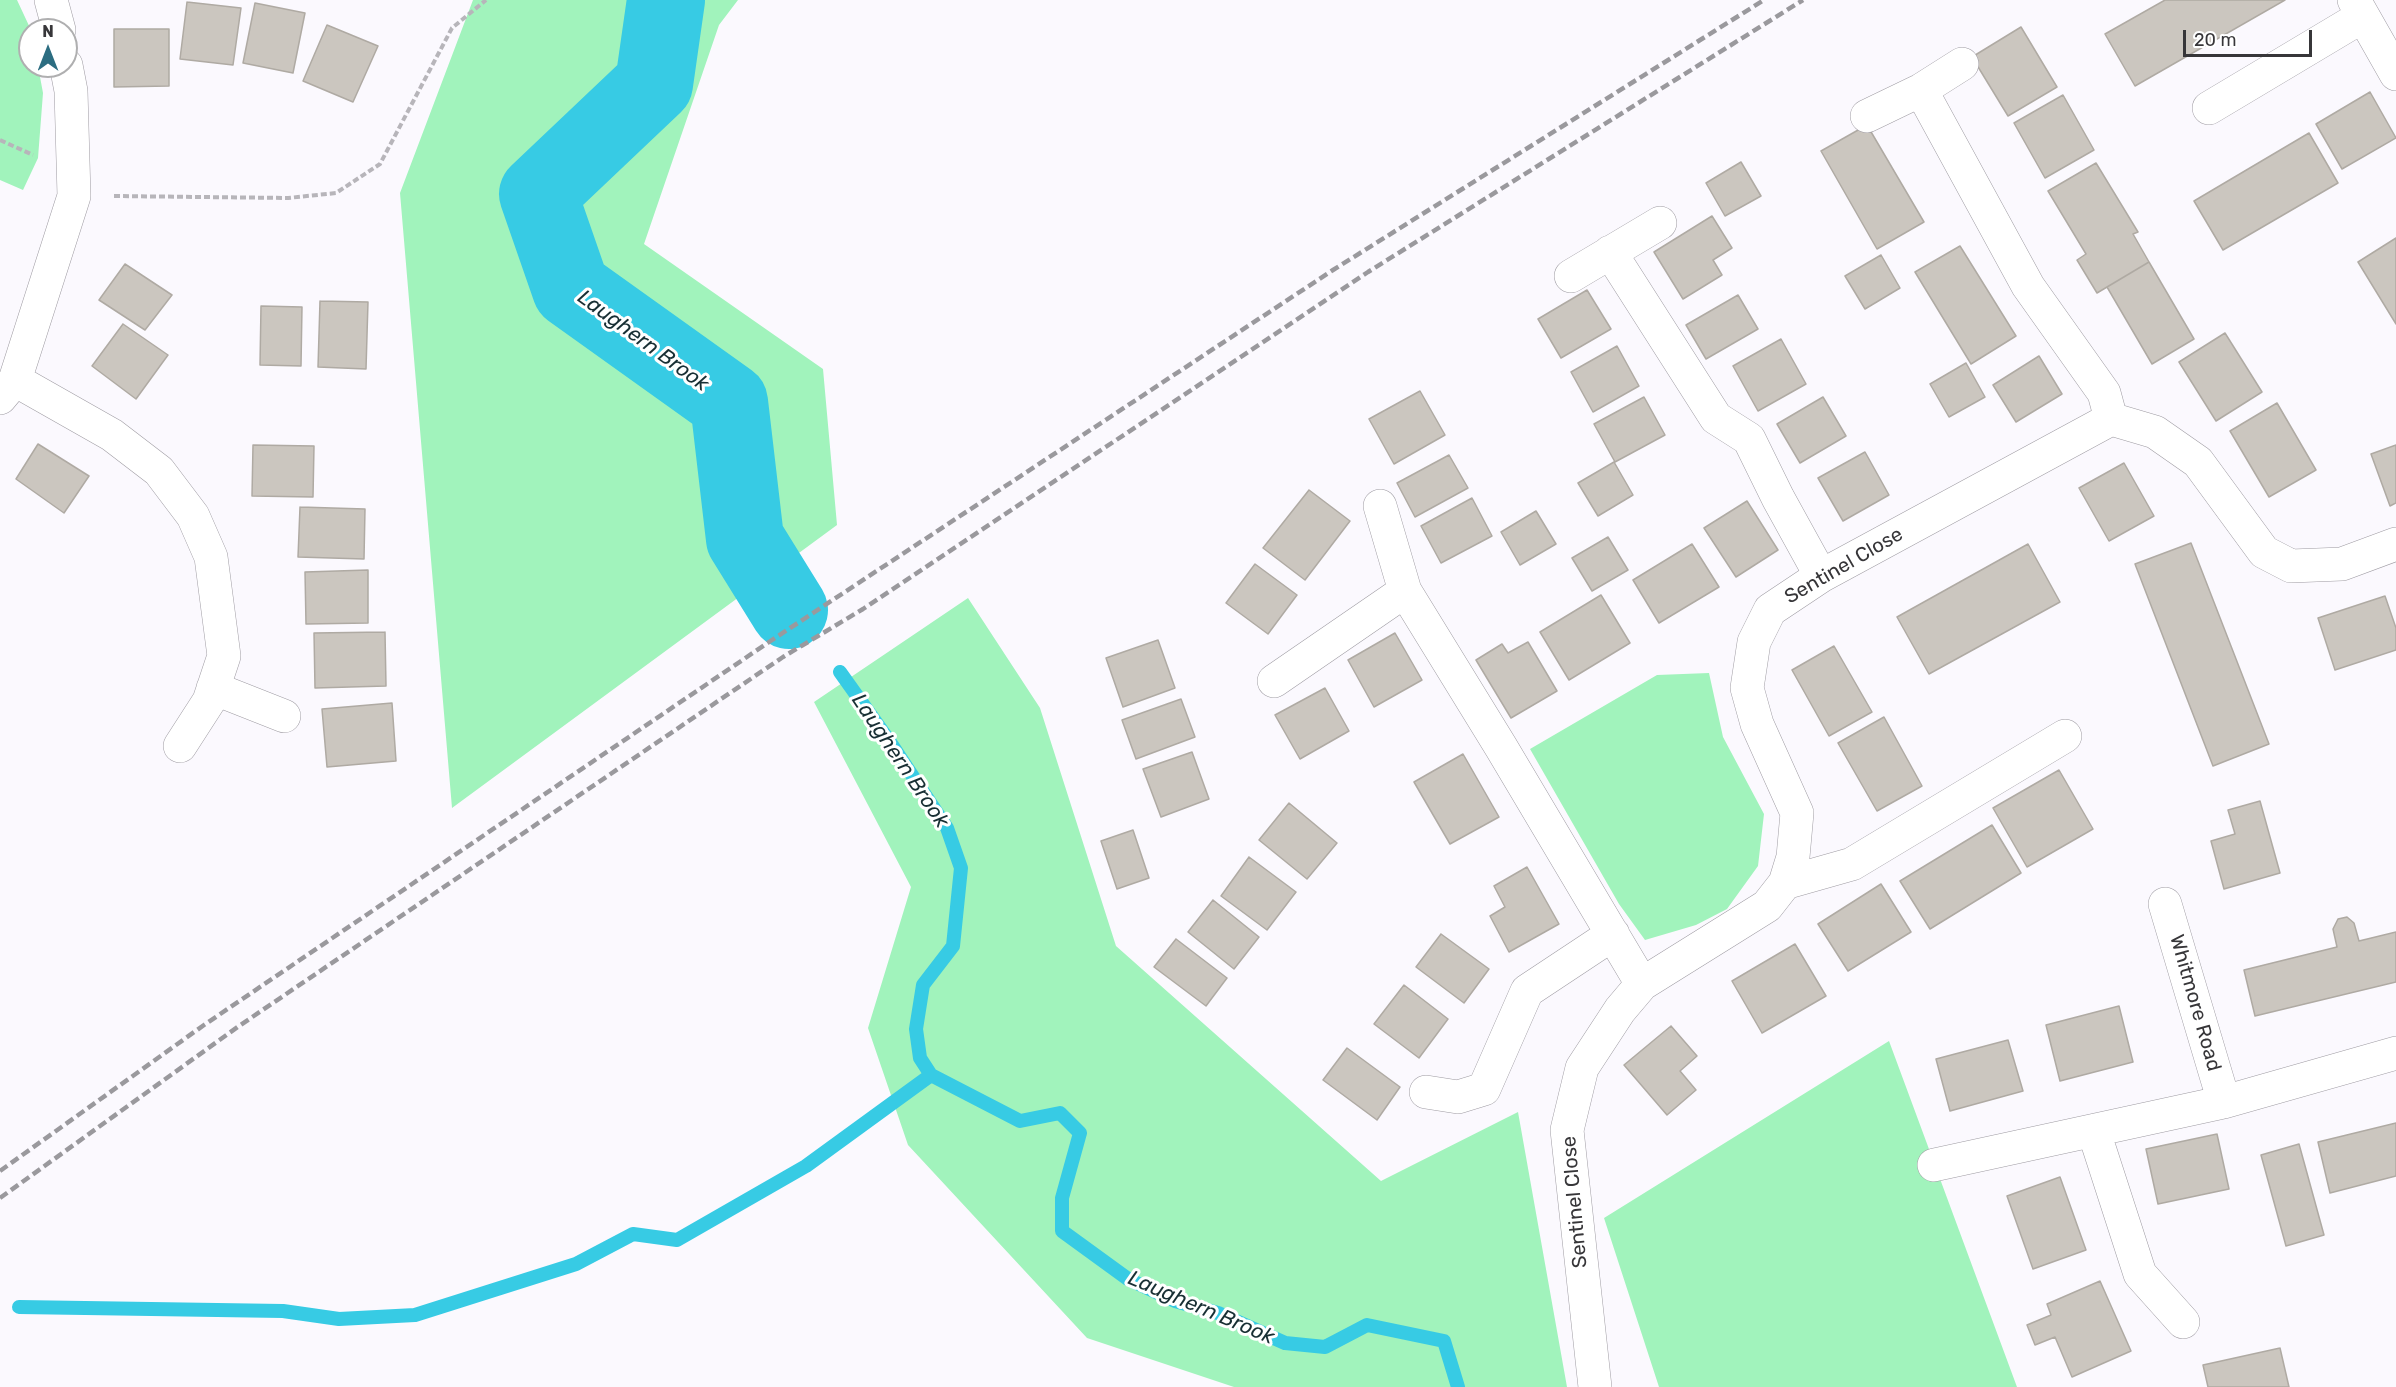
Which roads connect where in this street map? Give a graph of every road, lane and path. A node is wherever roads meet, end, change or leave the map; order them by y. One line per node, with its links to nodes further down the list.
1 (51, 0): 4 (street)
2 (486, 0): 11 (path)
3 (2358, 8): 6 (street); 9 (street)
4 (56, 18)
5 (1962, 64): 8 (street)
6 (2396, 74)
7 (68, 78): 11 (street)
8 (1921, 90): 10 (street); 16 (street)
9 (2209, 108)
10 (1867, 116)
11 (74, 196): 15 (street)
12 (1660, 223): 13 (street)
13 (1610, 252): 14 (street); 19 (street)
14 (1571, 276)
15 (7, 389): 22 (street)
16 (2111, 419): 18 (street); 19 (street, Sentinel Close)
17 (1380, 506): 20 (street)
18 (2396, 544)
19 (1821, 576): 26 (street, Sentinel Close)
20 (1405, 591): 21 (street); 28 (street)
21 (1274, 681)
22 (213, 688): 23 (street); 25 (street)
23 (284, 716)
24 (2065, 736): 26 (street)
25 (180, 746)
26 (1785, 883): 29 (street, Sentinel Close)
27 (2165, 904): 32 (street, Whitmore Road)
28 (1612, 934): 29 (street); 31 (street)
29 (1642, 984): 36 (street, Sentinel Close)
30 (2396, 1053): 32 (street)
31 (1426, 1092)
32 (2224, 1102): 33 (street)
33 (2094, 1132): 34 (street); 35 (street)
34 (1934, 1165)
35 (2184, 1322)
36 (1595, 1387)

